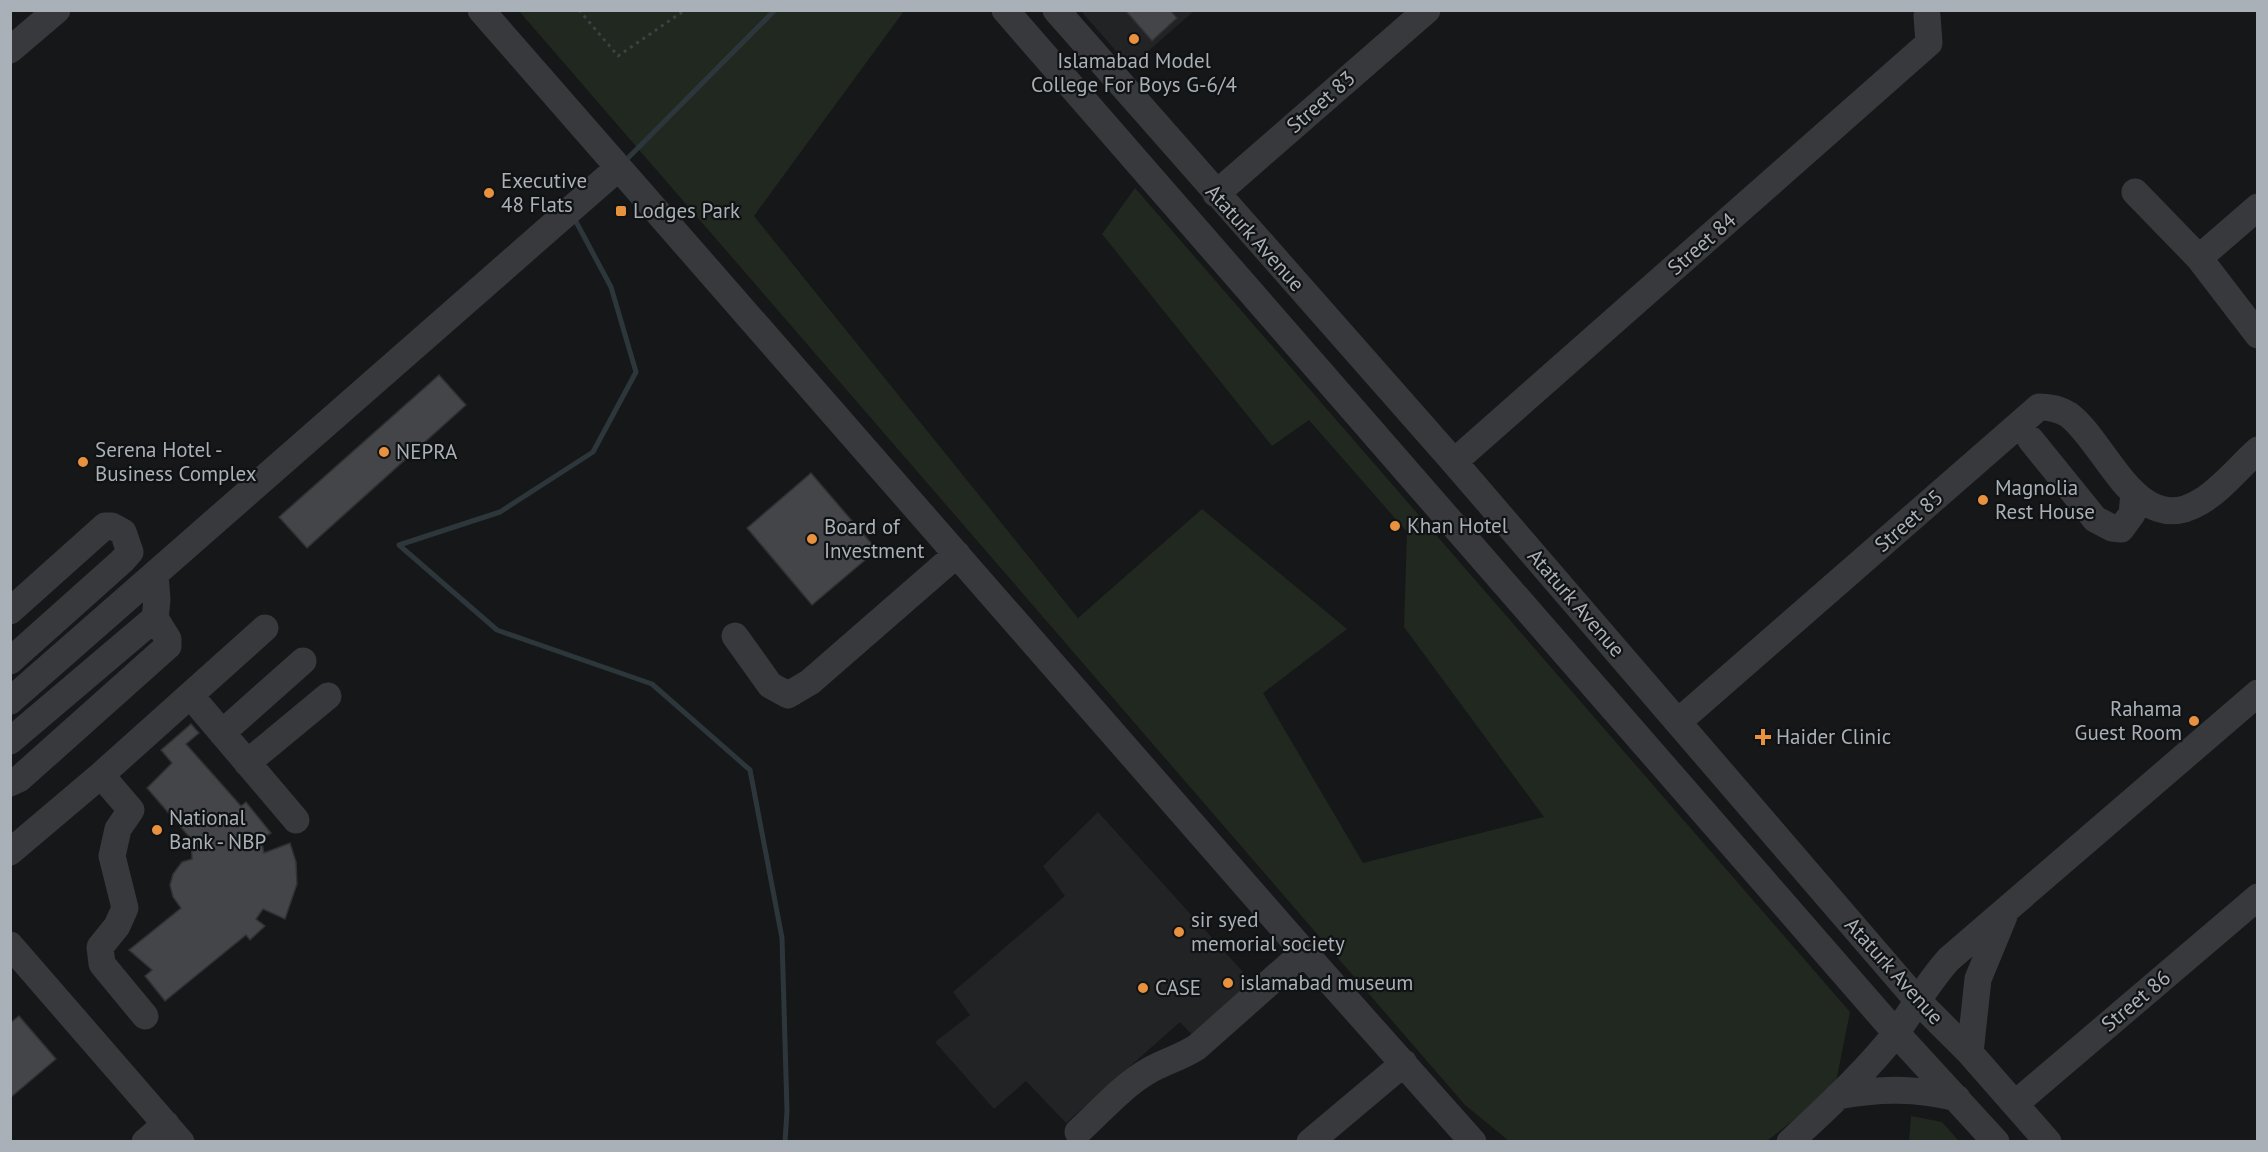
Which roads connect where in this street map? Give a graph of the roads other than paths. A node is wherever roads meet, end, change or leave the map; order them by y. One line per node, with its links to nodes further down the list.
1 (57, 10): 7 (street)
2 (481, 10): 10 (street)
3 (1005, 10): 9 (street, Ataturk Avenue)
4 (1056, 10): 8 (street, Ataturk Avenue)
5 (1427, 10): 12 (street, Street 83)
6 (1927, 16): 18 (street, Street 84)
7 (10, 50)
8 (1160, 130): 9 (street); 12 (street, Ataturk Avenue)
9 (1133, 157): 46 (street, Ataturk Avenue)
10 (618, 168): 20 (street); 21 (street)
11 (2135, 192): 14 (street)
12 (1216, 194): 18 (street, Ataturk Avenue)
13 (2258, 207): 14 (street)
14 (2199, 258): 15 (street)
15 (2258, 334)
16 (2031, 440): 19 (street)
17 (2258, 450): 19 (street)
18 (1454, 462): 32 (street, Ataturk Avenue)
19 (2134, 493): 32 (street, Street 85)
20 (957, 554): 25 (street); 43 (street)
21 (154, 574): 23 (street); 31 (street)
22 (10, 611): 26 (street)
23 (155, 618): 34 (street); 37 (street)
24 (265, 628): 29 (street)
25 (735, 636)
26 (10, 661)
27 (303, 661): 33 (street)
28 (2258, 693): 41 (street)
29 (190, 695): 33 (street); 36 (street)
30 (328, 696): 35 (street)
31 (10, 701)
32 (1678, 722): 44 (street, Ataturk Avenue)
33 (222, 733): 35 (street)
34 (10, 741)
35 (247, 762): 38 (street)
36 (101, 775): 39 (street); 45 (street)
37 (10, 783)
38 (296, 820)
39 (10, 852)
40 (2258, 897): 51 (street, Street 86)
41 (2009, 907): 44 (street); 47 (street)
42 (10, 945): 53 (street)
43 (1304, 952): 48 (street); 52 (street)
44 (1917, 1000): 46 (street); 47 (street, Ataturk Avenue)
45 (145, 1016)
46 (1896, 1033): 49 (street); 50 (street, Ataturk Avenue)
47 (1970, 1053): 51 (street, Ataturk Avenue)
48 (1404, 1063): 55 (street); 56 (street)
49 (1838, 1096): 50 (street); 57 (street)
50 (1957, 1098): 58 (street, Ataturk Avenue)
51 (2015, 1104): 59 (street, Ataturk Avenue)
52 (1078, 1132)
53 (174, 1133): 54 (street)
54 (145, 1142)
55 (1310, 1142)
56 (1473, 1142)
57 (1790, 1142)
58 (1996, 1142)
59 (2048, 1142)

